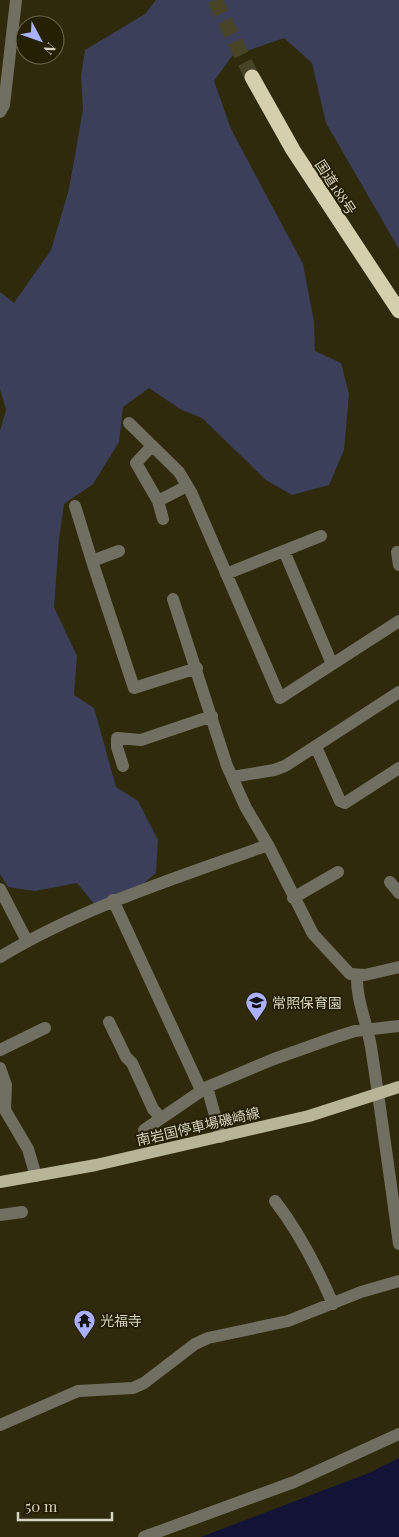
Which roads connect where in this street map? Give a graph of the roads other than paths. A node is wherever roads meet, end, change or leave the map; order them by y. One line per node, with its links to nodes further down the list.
1 (16, 0): 3 (street)
2 (252, 77): 4 (highway, 国道188号)
3 (0, 112)
4 (399, 310)
5 (129, 423): 6 (street)
6 (152, 446): 7 (street); 8 (street)
7 (187, 486): 8 (street); 17 (street)
8 (158, 501): 10 (street)
9 (75, 506): 15 (street)
10 (163, 519)
11 (321, 536): 13 (street)
12 (119, 551): 15 (street)
13 (284, 551): 17 (street); 20 (street)
14 (397, 552): 16 (street)
15 (92, 560): 21 (street)
16 (399, 565)
17 (226, 574): 20 (street)
18 (173, 599): 21 (street)
19 (399, 621): 20 (street)
20 (332, 664)
21 (197, 668): 23 (street)
22 (399, 692): 24 (street)
23 (212, 716): 25 (street); 27 (street)
24 (316, 747): 26 (street); 27 (street)
25 (123, 766)
26 (399, 768)
27 (232, 777): 28 (street)
28 (268, 845): 33 (street); 34 (street)
29 (338, 872): 33 (street)
30 (390, 882): 32 (street)
31 (0, 889): 35 (street)
32 (399, 893)
33 (293, 898): 38 (street)
34 (113, 900): 35 (street); 46 (street)
35 (27, 941): 36 (street)
36 (0, 957)
37 (399, 967): 38 (street)
38 (357, 976): 42 (street)
39 (110, 1022): 48 (street)
40 (399, 1026): 42 (street)
41 (45, 1028): 43 (street)
42 (368, 1031): 46 (street); 47 (street)
43 (0, 1050)
44 (0, 1068): 51 (street)
45 (399, 1087): 47 (main road, 南岩国停車場磯崎線)
46 (204, 1089): 48 (street); 50 (street)
47 (378, 1095): 50 (main road, 南岩国停車場磯崎線); 56 (street)
48 (160, 1117): 49 (street)
49 (144, 1130)
50 (221, 1136): 51 (main road, 南岩国停車場磯崎線)
51 (36, 1176): 52 (main road, 南岩国停車場磯崎線)
52 (0, 1182)
53 (275, 1201): 58 (street)
54 (22, 1212): 55 (street)
55 (0, 1215)
56 (399, 1244)
57 (399, 1281): 58 (street)
58 (333, 1304): 59 (street)
59 (0, 1425)
60 (399, 1434): 61 (street)
61 (144, 1537)

